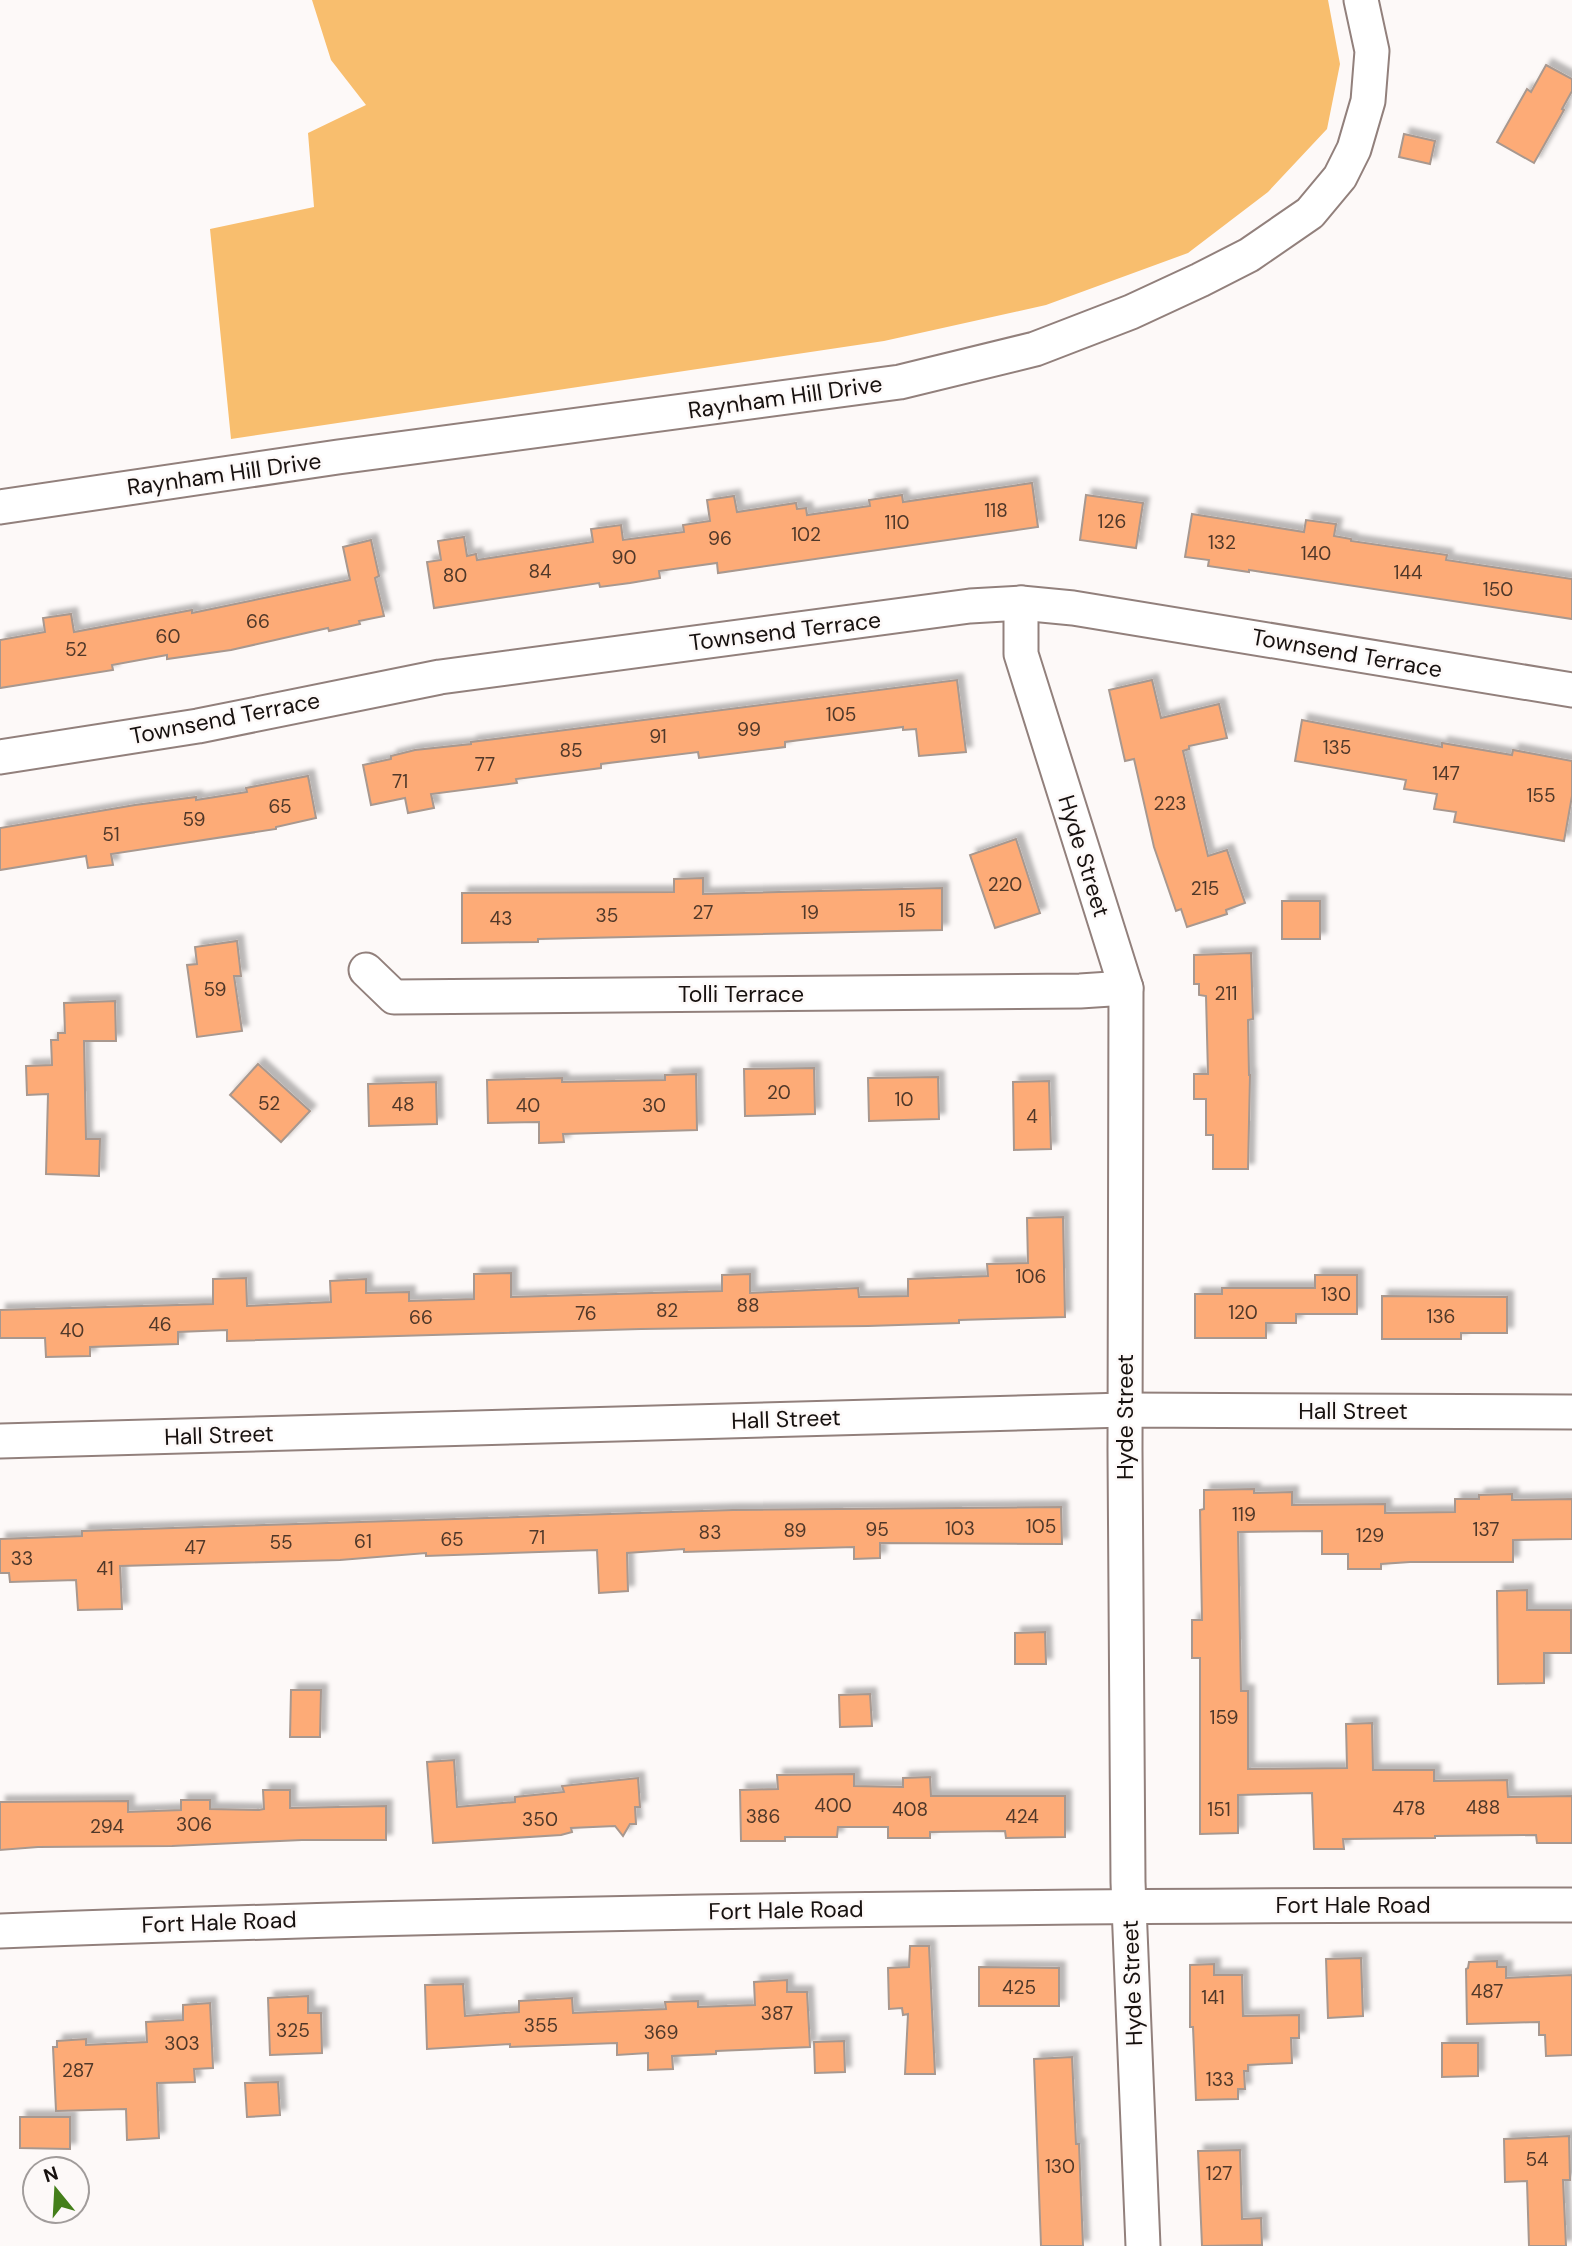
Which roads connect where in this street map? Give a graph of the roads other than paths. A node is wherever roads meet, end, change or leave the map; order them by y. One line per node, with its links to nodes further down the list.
1 (1361, 0): 2 (street, Raynham Hill Drive)
2 (0, 507)
3 (1021, 603): 4 (street, Townsend Terrace); 5 (street, Townsend Terrace); 7 (street, Hyde Street)
4 (1572, 690)
5 (0, 757)
6 (366, 970): 7 (street, Tolli Terrace)
7 (1126, 988): 8 (street, Hyde Street)
8 (1125, 1410): 9 (street, Hall Street); 10 (street, Hall Street); 12 (street, Hyde Street)
9 (1572, 1412)
10 (0, 1441)
11 (1572, 1905): 12 (street, Fort Hale Road)
12 (1128, 1906): 13 (street, Fort Hale Road); 14 (street, Hyde Street)
13 (0, 1931)
14 (1143, 2246)

